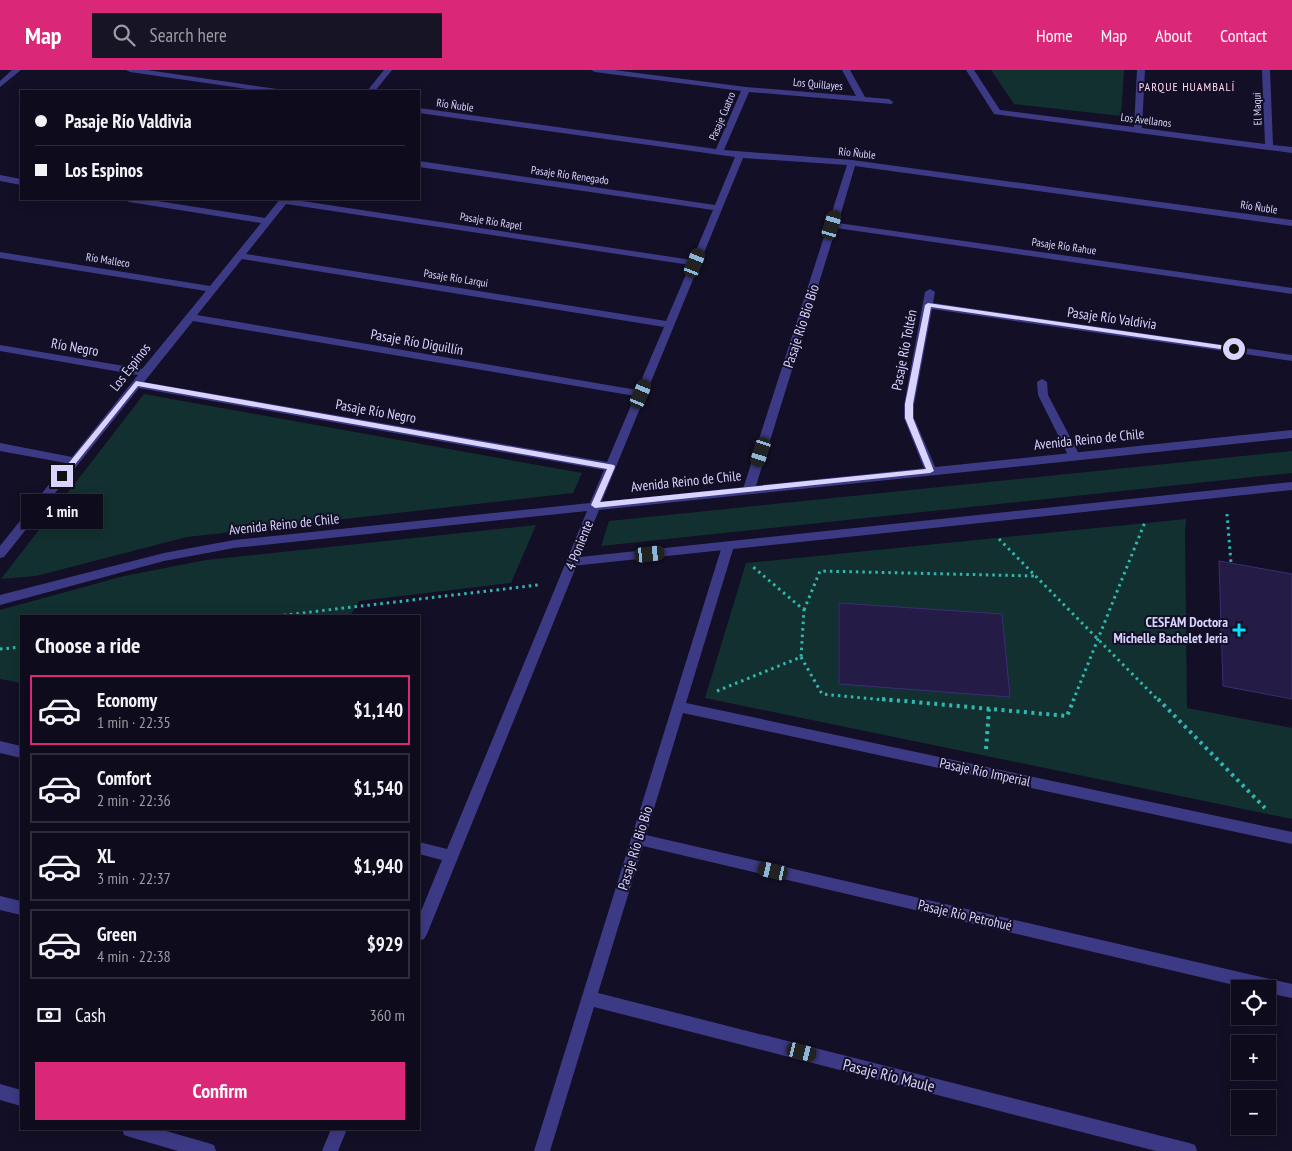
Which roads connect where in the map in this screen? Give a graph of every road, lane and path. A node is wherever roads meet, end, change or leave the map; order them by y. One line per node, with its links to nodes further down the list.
1 (17, 70): 10 (street)
2 (130, 70): 12 (street)
3 (388, 70): 13 (street)
4 (595, 70): 9 (street, Los Quillayes)
5 (846, 70): 14 (street)
6 (970, 70): 17 (street, Los Avellanos)
7 (1141, 70): 17 (street)
8 (1266, 70): 18 (street, El Maqui)
9 (632, 72): 11 (street, Los Quillayes)
10 (0, 85)
11 (746, 89): 14 (street, Los Quillayes); 20 (street, Pasaje Cuatro)
12 (270, 90)
13 (373, 90)
14 (862, 100): 15 (street, Los Quillayes)
15 (889, 102)
16 (420, 111): 20 (street, Río Ñuble)
17 (1138, 131): 18 (street, Los Avellanos)
18 (1269, 148): 19 (street, Los Avellanos)
19 (1292, 150)
20 (719, 152): 21 (street, Río Ñuble)
21 (740, 155): 22 (street, Río Ñuble); 28 (street, 4 Poniente)
22 (852, 163): 30 (street, Río Ñuble); 31 (street, Pasaje Río Bio Bio)
23 (420, 164): 28 (street, Pasaje Río Renegado)
24 (0, 178): 25 (street)
25 (20, 182)
26 (135, 200): 29 (street)
27 (284, 200): 29 (street, Los Espinos); 34 (street, Pasaje Río Rapel)
28 (718, 208): 34 (street, 4 Poniente)
29 (267, 221): 33 (street, Los Espinos)
30 (1292, 223)
31 (832, 225): 36 (street, Pasaje Río Rahue); 54 (street, Pasaje Río Bio Bio)
32 (0, 254): 35 (street, Río Malleco)
33 (238, 256): 35 (street, Los Espinos); 40 (street, Pasaje Río Larqui)
34 (695, 263): 40 (street, 4 Poniente)
35 (211, 289): 39 (street, Los Espinos)
36 (1292, 291)
37 (930, 292): 38 (street, Pasaje Río Toltén)
38 (928, 305): 42 (street, Pasaje Río Valdivia); 52 (street, Pasaje Río Toltén)
39 (189, 317): 43 (street, Los Espinos); 46 (street, Pasaje Río Diguillín)
40 (669, 326): 46 (street, 4 Poniente)
41 (0, 348): 43 (street, Río Negro)
42 (1292, 358)
43 (144, 373): 45 (street, Los Espinos)
44 (1042, 382): 49 (street)
45 (136, 384): 50 (street, Los Espinos); 51 (street, Pasaje Río Negro)
46 (641, 394): 51 (street, 4 Poniente)
47 (1292, 434): 49 (street, Avenida Reino de Chile)
48 (0, 447): 50 (street)
49 (1074, 456): 52 (street, Avenida Reino de Chile)
50 (74, 461): 60 (street, Los Espinos)
51 (611, 467): 57 (street, 4 Poniente)
52 (930, 471): 54 (street, Avenida Reino de Chile)
53 (1292, 486): 55 (street)
54 (749, 489): 57 (street, Avenida Reino de Chile)
55 (1226, 493): 56 (street); 62 (path)
56 (1154, 500): 58 (street); 68 (path)
57 (595, 505): 61 (street, 4 Poniente); 65 (street, Avenida Reino de Chile)
58 (980, 519): 59 (street); 63 (path)
59 (728, 546): 61 (street); 66 (path); 72 (street, Pasaje Río Bio Bio)
60 (0, 554)
61 (572, 562): 64 (street, 4 Poniente)
62 (1231, 563)
63 (1036, 576): 66 (path); 68 (path)
64 (563, 582): 67 (path); 81 (street, 4 Poniente)
65 (0, 600)
66 (804, 610): 71 (path)
67 (285, 615)
68 (1098, 637): 73 (path); 77 (path)
69 (20, 647): 70 (path)
70 (0, 649)
71 (801, 657): 72 (path); 73 (path)
72 (679, 707): 76 (street, Pasaje Río Imperial); 79 (street, Pasaje Río Bio Bio)
73 (989, 709): 76 (path)
74 (0, 747): 75 (street)
75 (20, 752)
76 (984, 772): 78 (street, Pasaje Río Imperial)
77 (1271, 814)
78 (1292, 838)
79 (638, 839): 85 (street, Pasaje Río Petrohué); 86 (street, Pasaje Río Bio Bio)
80 (420, 848): 81 (street)
81 (451, 856): 84 (street, 4 Poniente)
82 (0, 903): 83 (street)
83 (20, 908)
84 (420, 932)
85 (1292, 991)
86 (589, 998): 93 (street, Pasaje Río Bio Bio); 94 (street, Pasaje Río Maule)
87 (0, 1092): 88 (street)
88 (20, 1098)
89 (134, 1130): 91 (street)
90 (339, 1130): 92 (street)
91 (208, 1151)
92 (330, 1151)
93 (542, 1151)
94 (1189, 1151)

